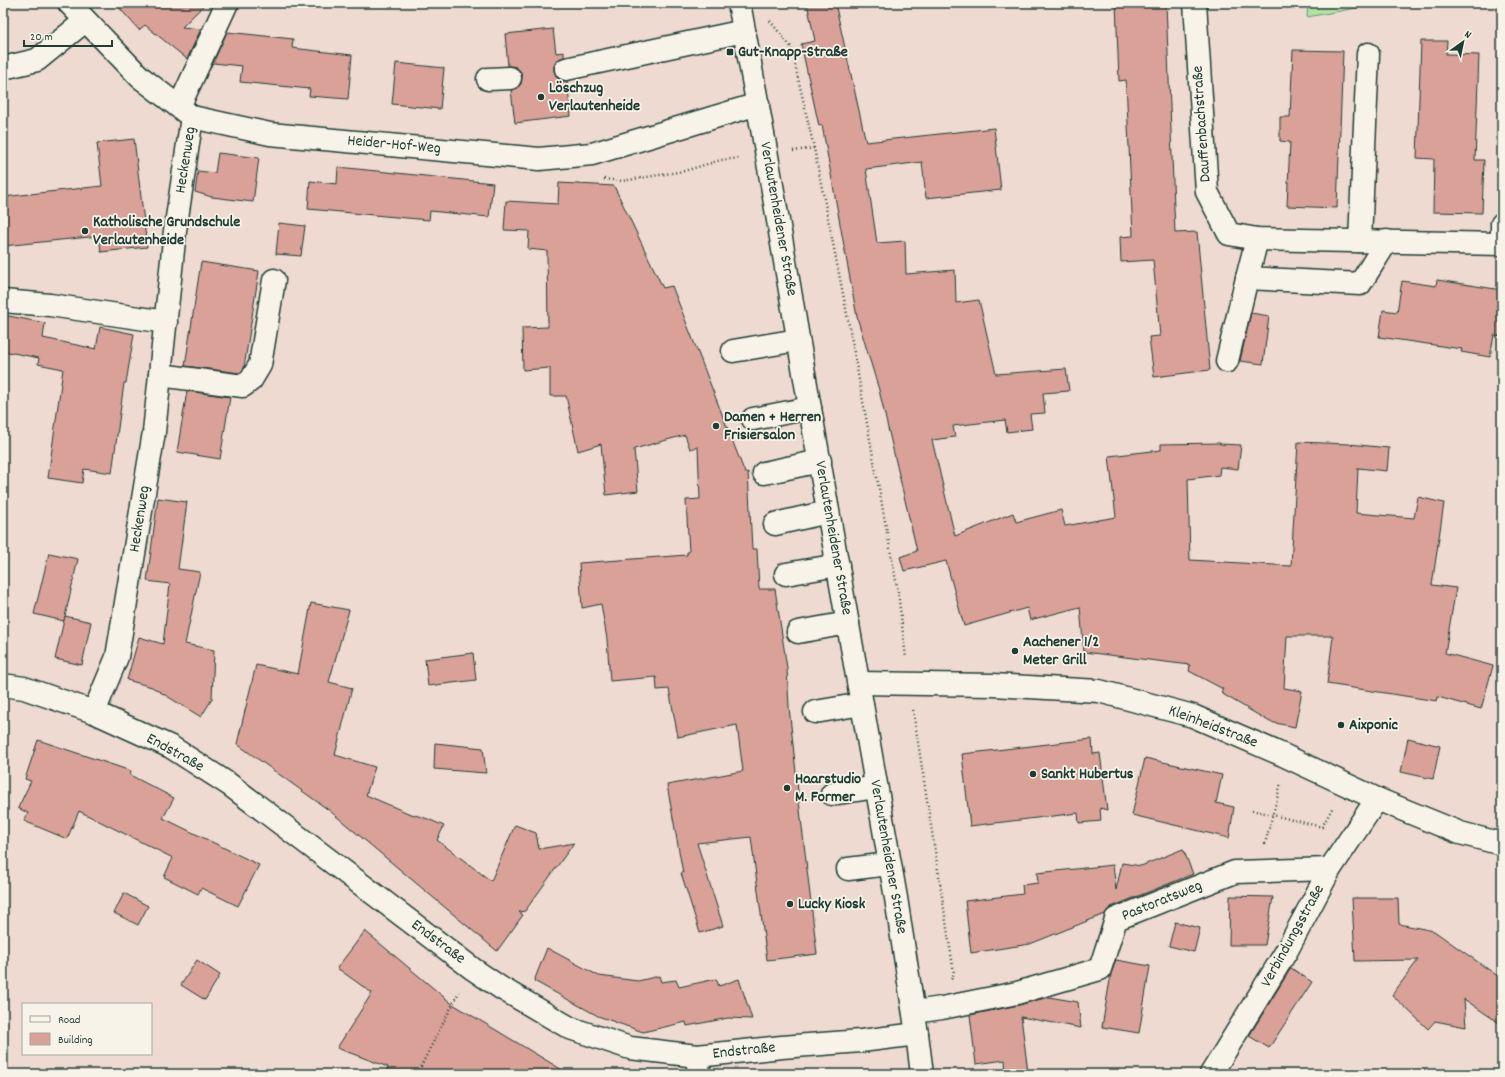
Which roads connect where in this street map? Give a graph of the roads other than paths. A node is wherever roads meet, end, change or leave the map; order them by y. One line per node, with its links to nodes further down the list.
1 (68, 3): 5 (street, Heider-Hof-Weg)
2 (227, 3): 13 (street, Heckenweg)
3 (739, 3): 6 (street, Verlautenheidener Straße)
4 (1195, 3): 15 (street, Dauffenbachstraße)
5 (85, 21): 8 (street); 13 (street, Heider-Hof-Weg)
6 (744, 31): 9 (street); 12 (street, Verlautenheidener Straße)
7 (1368, 54): 16 (street)
8 (3, 68)
9 (566, 69)
10 (510, 78): 11 (street)
11 (488, 79)
12 (758, 104): 13 (street, Heider-Hof-Weg); 23 (street, Verlautenheidener Straße)
13 (186, 112): 22 (street, Heckenweg)
14 (1502, 224): 18 (street, Dauffenbachstraße)
15 (1257, 238): 16 (street, Dauffenbachstraße); 19 (street)
16 (1360, 241): 17 (street, Dauffenbachstraße)
17 (1387, 241): 18 (street, Dauffenbachstraße); 19 (street)
18 (1502, 244)
19 (1247, 278): 25 (street)
20 (274, 280): 26 (street)
21 (3, 301): 22 (street)
22 (166, 322): 26 (street, Heckenweg)
23 (798, 340): 24 (street); 27 (street, Verlautenheidener Straße)
24 (733, 351)
25 (1227, 361)
26 (160, 375): 39 (street, Heckenweg)
27 (810, 408): 28 (street); 29 (street, Verlautenheidener Straße)
28 (753, 419)
29 (820, 461): 30 (street); 31 (street, Verlautenheidener Straße)
30 (764, 473)
31 (828, 512): 32 (street); 33 (street, Verlautenheidener Straße)
32 (775, 524)
33 (838, 565): 34 (street); 35 (street, Verlautenheidener Straße)
34 (786, 574)
35 (848, 622): 36 (street); 38 (street, Verlautenheidener Straße)
36 (798, 632)
37 (3, 685): 39 (street, Endstraße)
38 (860, 694): 40 (street, Kleinheidstraße); 41 (street, Verlautenheidener Straße); 43 (street, Kleinheidstraße)
39 (94, 712): 50 (street, Endstraße)
40 (815, 712)
41 (876, 786): 42 (street); 45 (street, Verlautenheidener Straße)
42 (832, 794)
43 (1377, 798): 44 (street, Kleinheidstraße); 47 (street, Verbindungsstraße)
44 (1502, 844)
45 (889, 864): 46 (street); 48 (street, Verlautenheidener Straße)
46 (848, 869)
47 (1330, 869): 48 (street, Pastoratsweg); 52 (street, Verbindungsstraße)
48 (914, 1012): 49 (street, Verlautenheidener Straße)
49 (917, 1034): 50 (street, Endstraße); 51 (street, Verlautenheidener Straße)
50 (698, 1065)
51 (922, 1074)
52 (1212, 1074)

